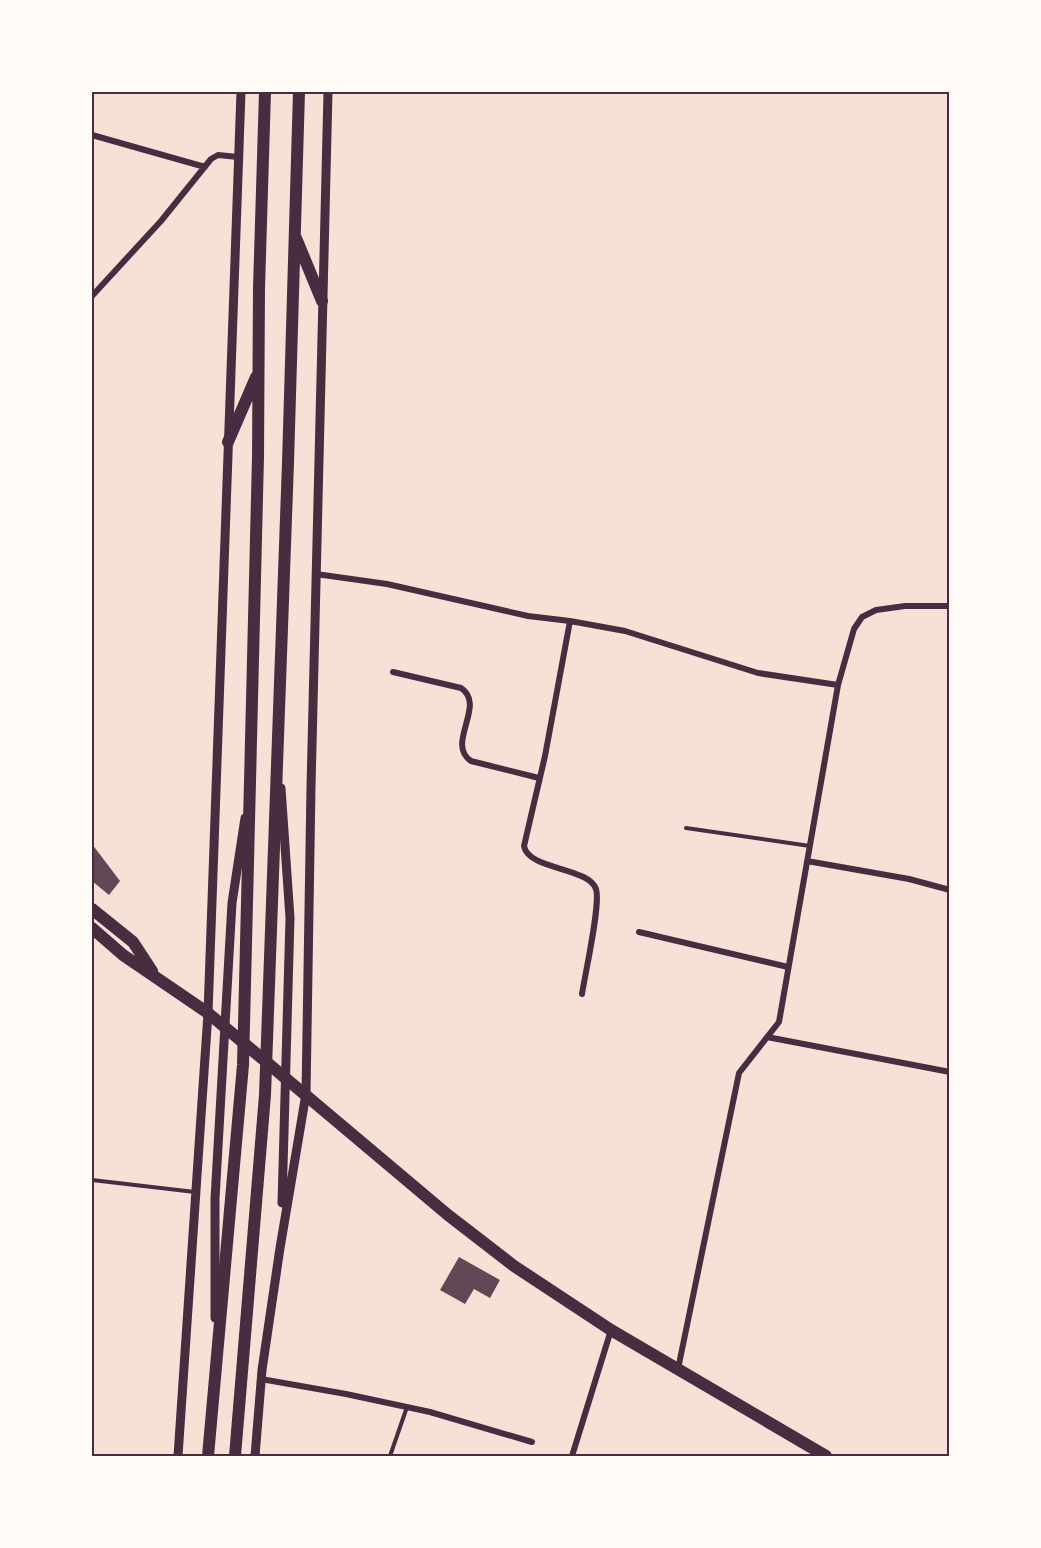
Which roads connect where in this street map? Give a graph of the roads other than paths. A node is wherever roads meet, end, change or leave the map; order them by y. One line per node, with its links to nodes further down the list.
1 (241, 92): 6 (street)
2 (265, 92): 11 (main road)
3 (299, 92): 8 (main road)
4 (328, 92): 10 (street)
5 (92, 135): 7 (street)
6 (238, 157): 7 (street); 12 (street)
7 (205, 166): 9 (street)
8 (294, 234): 10 (main road); 18 (main road)
9 (92, 296)
10 (322, 301): 13 (street)
11 (258, 371): 12 (main road); 19 (main road)
12 (228, 442): 31 (street)
13 (316, 574): 15 (street); 34 (street)
14 (950, 606): 17 (street)
15 (570, 621): 17 (street); 20 (street)
16 (393, 672): 20 (street)
17 (838, 685): 22 (street)
18 (278, 744): 37 (street); 46 (main road)
19 (251, 775): 39 (main road); 39 (street)
20 (539, 778): 30 (street)
21 (686, 828): 22 (lane)
22 (810, 846): 23 (street)
23 (807, 861): 24 (street); 28 (street)
24 (950, 890)
25 (92, 909): 29 (main road)
26 (92, 928): 29 (main road)
27 (639, 932): 28 (street)
28 (788, 967): 32 (street)
29 (155, 975): 31 (main road)
30 (582, 994)
31 (208, 1012): 34 (main road); 36 (street)
32 (767, 1037): 33 (street); 40 (street)
33 (950, 1072)
34 (306, 1094): 37 (street); 38 (main road)
35 (92, 1180): 36 (lane)
36 (196, 1192): 44 (street)
37 (280, 1248): 41 (street)
38 (611, 1330): 40 (main road); 49 (street)
39 (216, 1357): 45 (main road)
40 (678, 1370): 50 (main road)
41 (261, 1379): 42 (street); 47 (street)
42 (407, 1407): 43 (street); 48 (lane)
43 (532, 1443)
44 (178, 1456)
45 (208, 1456)
46 (235, 1456)
47 (255, 1456)
48 (390, 1456)
49 (572, 1456)
50 (826, 1456)

